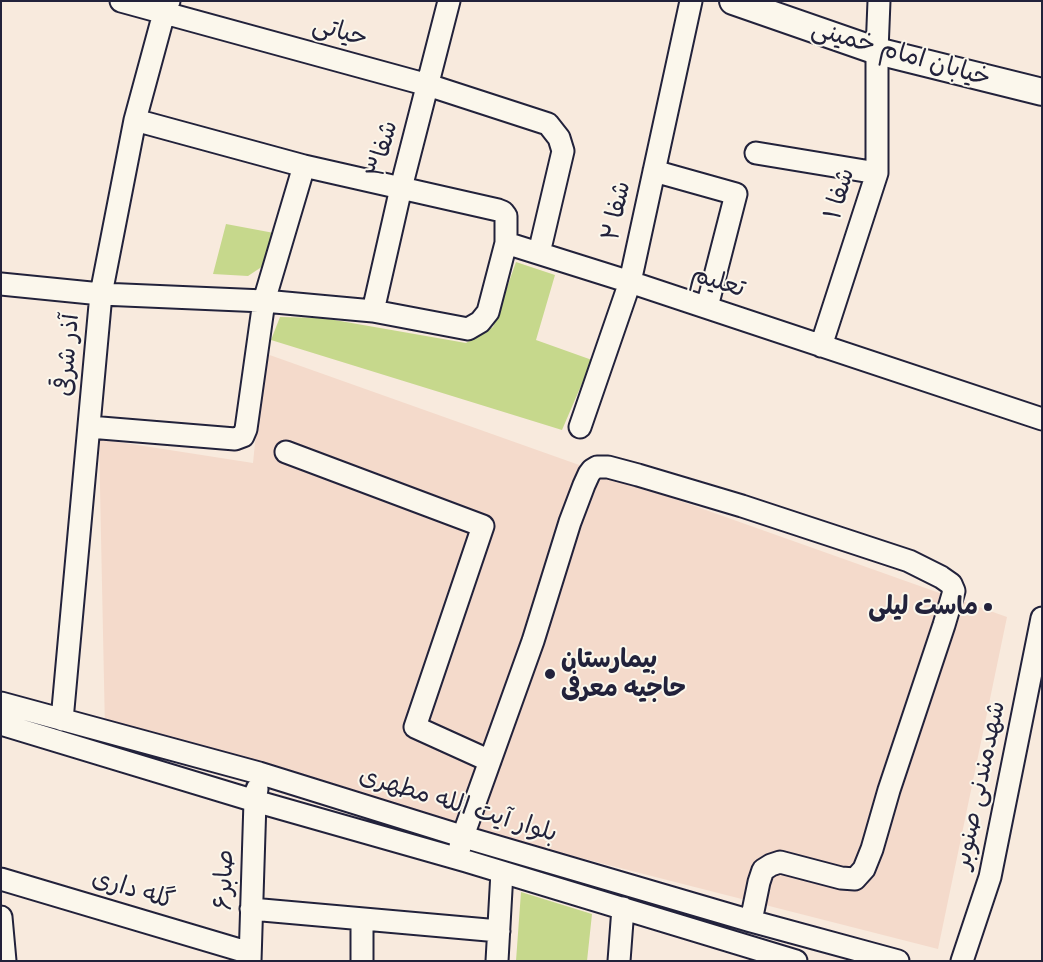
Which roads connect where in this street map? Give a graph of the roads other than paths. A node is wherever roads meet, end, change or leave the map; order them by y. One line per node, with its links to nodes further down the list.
1 (121, 1): 6 (street, حیاتی)
2 (449, 1): 8 (street, شفا۳)
3 (691, 1): 13 (street, شفا ۲)
4 (733, 1): 7 (main road, خیابان امام خمینی)
5 (879, 1): 7 (street, شفا ۱)
6 (166, 7): 8 (street, حیاتی); 10 (street, آذر شرقی)
7 (877, 51): 9 (main road, خیابان امام خمینی); 14 (street, شفا ۱)
8 (428, 85): 15 (street, شفا۳); 17 (street, حیاتی)
9 (1042, 92)
10 (135, 120): 12 (street); 20 (street, آذر شرقی)
11 (756, 153): 14 (street)
12 (304, 166): 15 (street); 21 (street)
13 (654, 171): 18 (street, شفا ۲); 22 (street)
14 (877, 173): 24 (street, شفا ۱)
15 (401, 188): 16 (street); 23 (street, شفا۳)
16 (506, 242): 17 (street, تعلیم); 23 (street)
17 (539, 253): 18 (street, تعلیم)
18 (630, 282): 22 (street, تعلیم); 26 (street, شفا ۲)
19 (1, 284): 20 (street)
20 (101, 294): 21 (street); 27 (street, آذر شرقی)
21 (264, 301): 23 (street); 27 (street)
22 (707, 307): 24 (street, تعلیم)
23 (373, 311)
24 (821, 346): 25 (street, تعلیم)
25 (1042, 419)
26 (580, 426)
27 (89, 427): 31 (street, آذر شرقی)
28 (286, 452): 33 (street)
29 (1042, 618): 53 (street, شهدمندنی صنوبر)
30 (1, 703): 31 (street, بلوار آیت الله مطهری)
31 (62, 720): 34 (street, بلوار آیت الله مطهری)
32 (1, 724): 35 (street, بلوار آیت الله مطهری)
33 (490, 761): 36 (street); 44 (street)
34 (259, 773): 35 (street, صابر۶); 36 (street, بلوار آیت الله مطهری)
35 (255, 801): 37 (street, بلوار آیت الله مطهری); 41 (street, صابر۶)
36 (463, 836): 37 (street); 44 (street, بلوار آیت الله مطهری)
37 (457, 858): 38 (street, بلوار آیت الله مطهری)
38 (502, 872): 40 (street, بلوار آیت الله مطهری); 45 (street)
39 (1, 879): 46 (street, گله داری)
40 (622, 908): 50 (street); 51 (street, بلوار آیت الله مطهری)
41 (251, 909): 43 (street); 46 (street, صابر۶)
42 (1, 917): 47 (street)
43 (362, 919): 45 (street); 48 (street)
44 (751, 921): 52 (street, بلوار آیت الله مطهری)
45 (499, 931): 49 (street)
46 (250, 957)
47 (5, 961)
48 (362, 961)
49 (498, 961)
50 (619, 961)
51 (796, 961)
52 (898, 961)
53 (962, 961)

